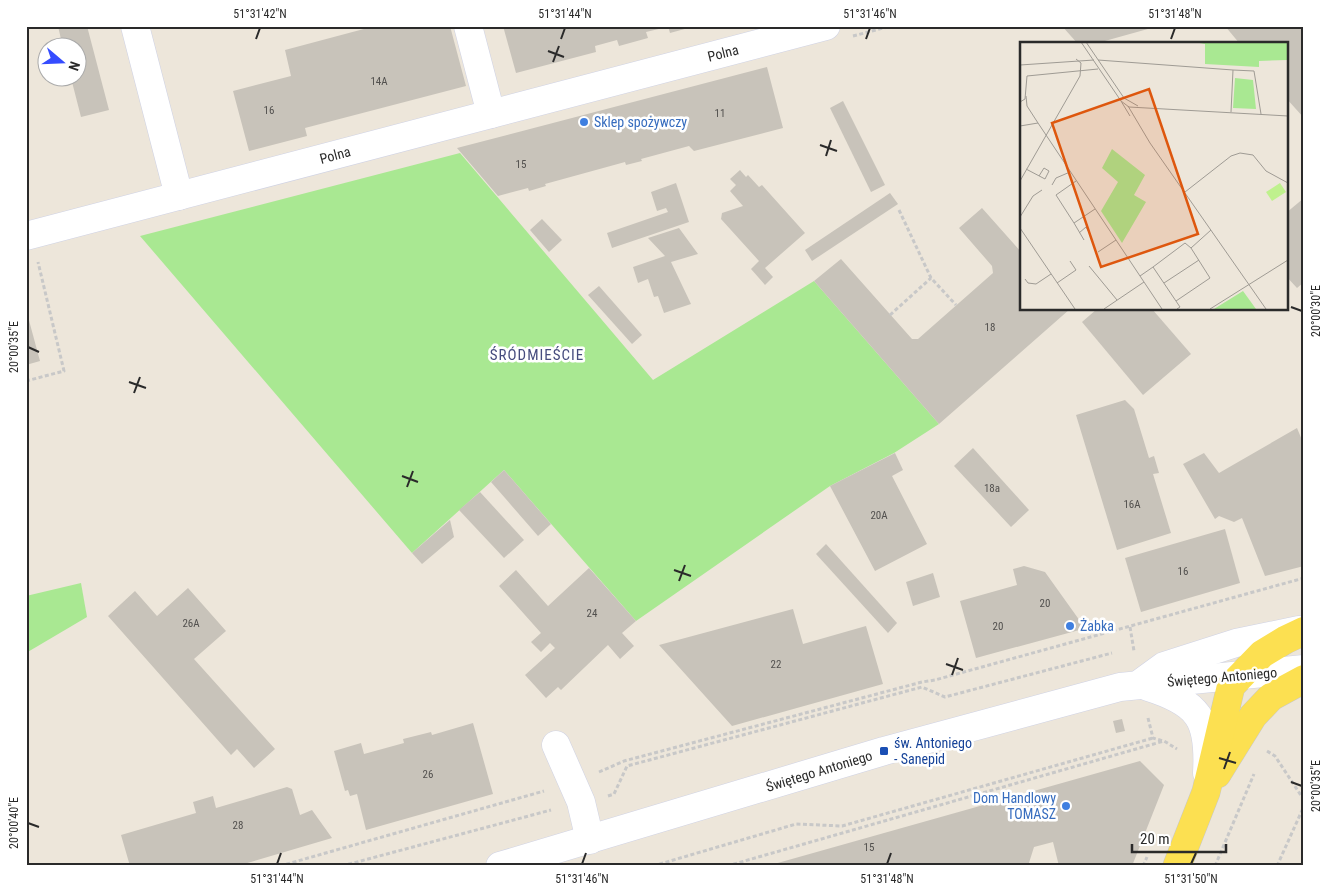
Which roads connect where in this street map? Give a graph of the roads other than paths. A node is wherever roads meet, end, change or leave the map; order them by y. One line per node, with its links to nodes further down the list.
1 (135, 26): 6 (street)
2 (468, 26): 5 (street)
3 (826, 26): 4 (street, Polna)
4 (780, 32): 5 (street, Polna)
5 (491, 114): 6 (street, Polna)
6 (179, 196): 7 (street, Polna)
7 (31, 244)
8 (1304, 630): 10 (main road); 12 (street, Świętego Antoniego)
9 (1304, 669): 10 (street, Świętego Antoniego)
10 (1238, 677): 12 (street, Świętego Antoniego); 14 (main road)
11 (1304, 678): 14 (main road)
12 (1139, 684): 14 (street); 15 (street, Świętego Antoniego)
13 (556, 745): 15 (street)
14 (1206, 792): 18 (main road)
15 (590, 840): 16 (street, Świętego Antoniego)
16 (544, 860): 17 (street, Świętego Antoniego)
17 (500, 866)
18 (1177, 866)

